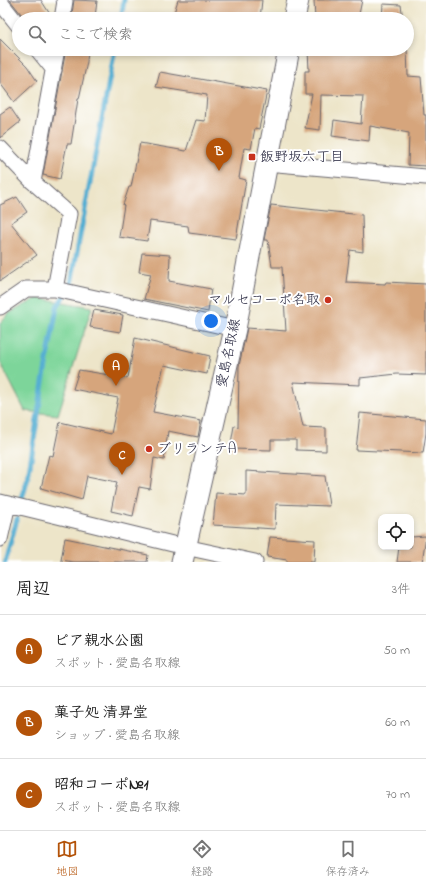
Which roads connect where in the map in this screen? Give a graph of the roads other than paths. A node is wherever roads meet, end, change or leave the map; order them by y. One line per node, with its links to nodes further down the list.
1 (64, 0): 4 (street)
2 (298, 0): 5 (main road)
3 (0, 2): 6 (street)
4 (63, 12)
5 (295, 12)
6 (12, 17)
7 (43, 56): 10 (street)
8 (56, 56): 10 (street)
9 (288, 56): 12 (main road, 愛島名取線)
10 (54, 70): 14 (street)
11 (0, 148): 14 (street)
12 (266, 164): 13 (street); 17 (main road, 愛島名取線)
13 (426, 177)
14 (33, 182): 15 (street)
15 (55, 289): 16 (street); 17 (street)
16 (0, 307)
17 (235, 329): 20 (main road, 愛島名取線)
18 (4, 503): 19 (street); 20 (street)
19 (0, 539)
20 (184, 554): 21 (street)
21 (255, 562)

